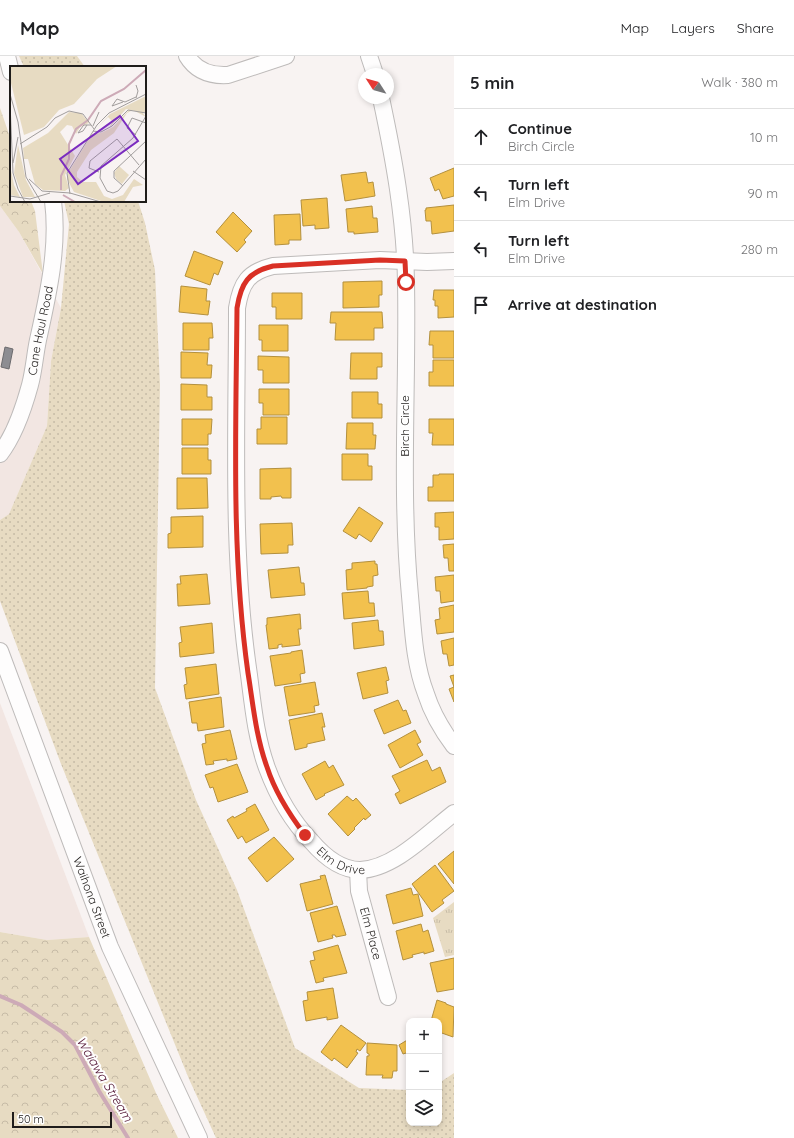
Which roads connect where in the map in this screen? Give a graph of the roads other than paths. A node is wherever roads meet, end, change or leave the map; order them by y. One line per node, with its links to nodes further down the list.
1 (7, 56): 5 (street)
2 (187, 56): 3 (street)
3 (286, 56)
4 (369, 56): 6 (street)
5 (10, 68)
6 (373, 68)
7 (382, 104): 9 (street, Birch Circle)
8 (52, 202): 11 (street, Cane Haul Road)
9 (405, 261): 10 (street, Elm Drive); 13 (street, Birch Circle); 15 (street, Elm Drive)
10 (454, 261)
11 (0, 454)
12 (0, 651): 17 (street, Waihona Street)
13 (454, 746)
14 (454, 813): 15 (street, Elm Drive)
15 (358, 870): 16 (street, Elm Place)
16 (388, 997)
17 (199, 1138)

